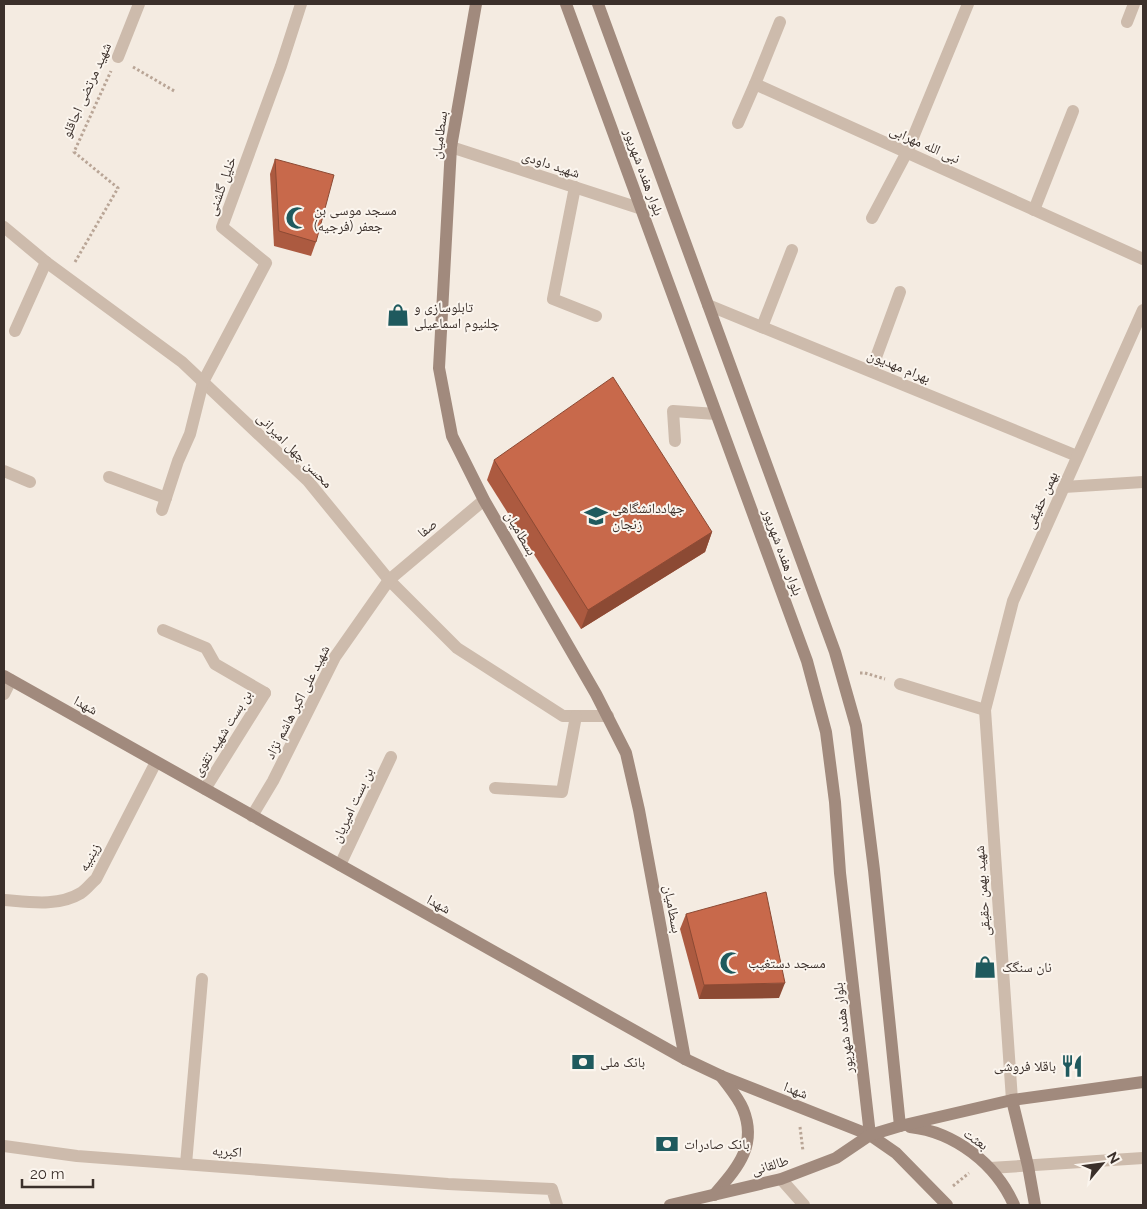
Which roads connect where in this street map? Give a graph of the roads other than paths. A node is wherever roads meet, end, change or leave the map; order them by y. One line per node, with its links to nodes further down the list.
1 (139, 4): 10 (street, شهید مرتضی اجاقلو)
2 (301, 4): 31 (street, خلیل گلشنی)
3 (476, 4): 14 (main road, بسطامیان)
4 (566, 4): 17 (main road, بلوار هفده شهریور)
5 (598, 4): 25 (main road, بلوار هفده شهریور)
6 (968, 4): 15 (street)
7 (1134, 4): 9 (street)
8 (780, 22): 11 (street)
9 (1126, 22)
10 (118, 57)
11 (756, 84): 13 (street); 15 (street, نبی الله مهرابی)
12 (1073, 111): 18 (street)
13 (738, 123)
14 (450, 147): 16 (street, شهید داودی); 40 (main road, بسطامیان)
15 (908, 152): 18 (street, نبی الله مهرابی); 19 (street)
16 (575, 187): 17 (street, شهید داودی); 27 (street)
17 (642, 209): 32 (main road, بلوار هفده شهریور)
18 (1034, 210): 22 (street, نبی الله مهرابی)
19 (872, 218)
20 (4, 227): 23 (street, محسن چهل امیرانی)
21 (792, 250): 28 (street)
22 (1143, 259)
23 (46, 262): 29 (street); 31 (street, محسن چهل امیرانی)
24 (900, 292): 30 (street)
25 (708, 304): 28 (street, بهرام مهدیون); 61 (main road, بلوار هفده شهریور)
26 (1143, 310): 34 (street, بهمن حقیقی)
27 (596, 316)
28 (762, 327): 30 (street, بهرام مهدیون)
29 (15, 331)
30 (871, 371): 34 (street, بهرام مهدیون)
31 (203, 382): 36 (street); 41 (street, محسن چهل امیرانی)
32 (716, 414): 33 (street); 62 (main road, بلوار هفده شهریور)
33 (674, 441)
34 (1077, 456): 39 (street, بهمن حقیقی)
35 (4, 470): 37 (street)
36 (109, 477)
37 (30, 482)
38 (1143, 482): 39 (street)
39 (1064, 487): 46 (street, بهمن حقیقی)
40 (484, 500): 41 (street, صفا); 48 (main road, بسطامیان)
41 (389, 580): 47 (street, محسن چهل امیرانی); 53 (street, شهید علی اکبر هاشم نژاد)
42 (164, 630): 52 (street, بن بست شهید تقوی)
43 (7, 678): 45 (street); 50 (main road, شهدا)
44 (900, 684): 46 (street)
45 (4, 694)
46 (985, 710): 60 (street, شهید بهمن حقیقی)
47 (576, 716): 48 (street, محسن چهل امیرانی); 51 (street)
48 (608, 716): 57 (main road, بسطامیان)
49 (391, 757): 54 (street, بن بست امیریان)
50 (156, 762): 52 (main road, شهدا); 55 (street, زینبیه)
51 (495, 788)
52 (205, 789): 53 (main road, شهدا)
53 (252, 816): 54 (main road, شهدا)
54 (340, 865): 57 (main road, شهدا)
55 (4, 900)
56 (202, 979): 65 (street)
57 (685, 1059): 58 (main road, شهدا)
58 (721, 1076): 62 (main road, شهدا); 69 (main road)
59 (1143, 1082): 60 (main road, طالقانی)
60 (1012, 1100): 61 (main road, طالقانی); 66 (main road)
61 (900, 1126): 62 (main road, طالقانی); 67 (main road, بعثت)
62 (870, 1135): 68 (main road, طالقانی); 73 (main road)
63 (4, 1146): 65 (street, اکبریه)
64 (1143, 1158): 66 (street)
65 (186, 1164): 70 (street, اکبریه)
66 (1028, 1166): 67 (street); 75 (main road)
67 (990, 1168): 74 (main road, بعثت)
68 (781, 1179): 69 (main road, طالقانی); 72 (street)
69 (714, 1195): 71 (main road, طالقانی)
70 (557, 1205)
71 (670, 1205)
72 (804, 1205)
73 (947, 1205)
74 (1014, 1205)
75 (1035, 1205)

